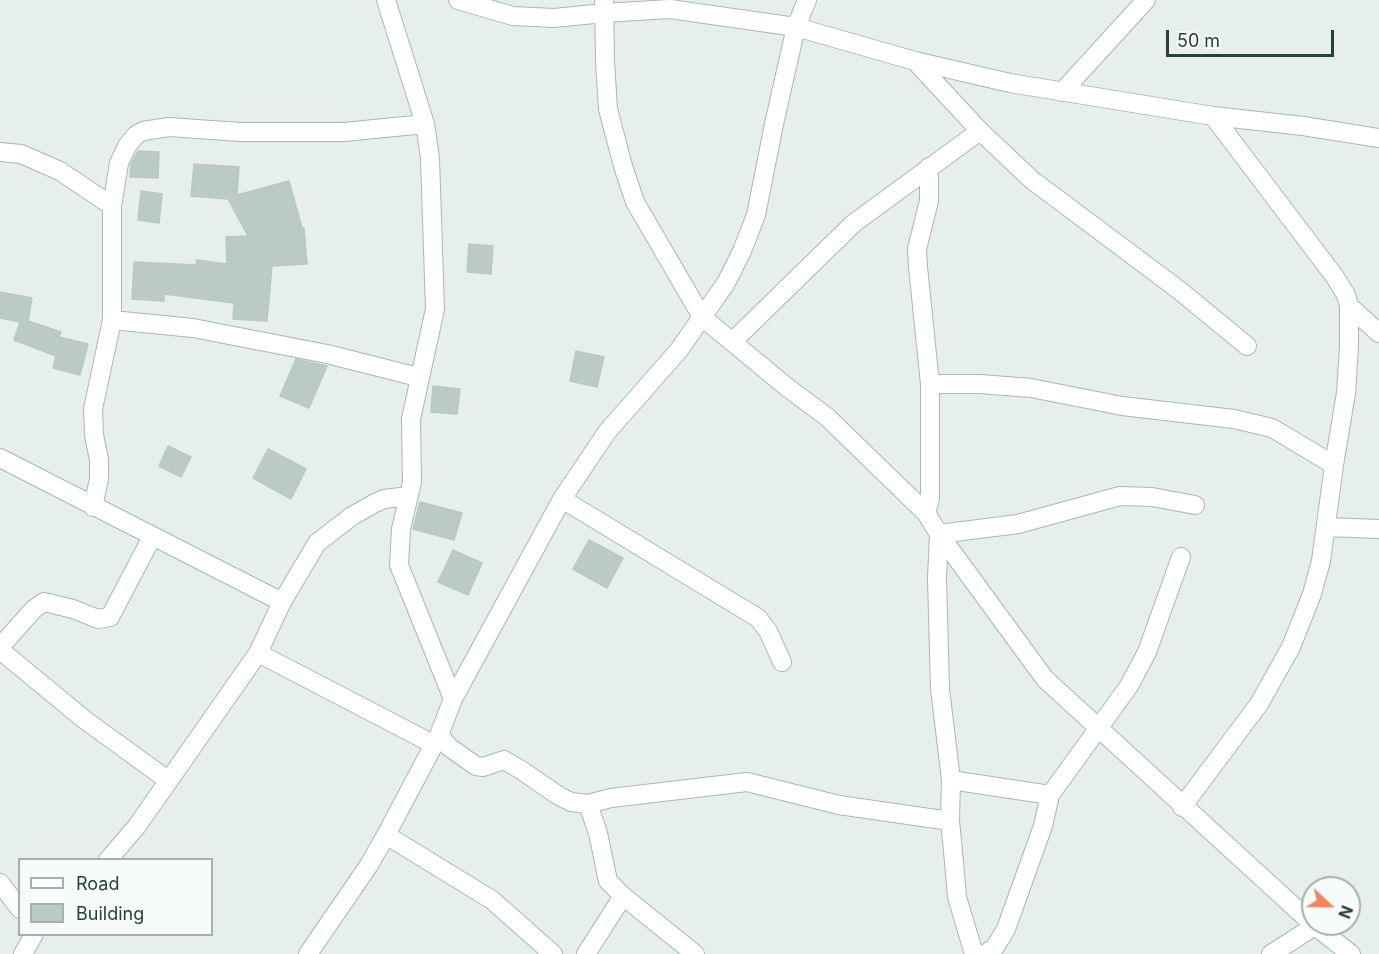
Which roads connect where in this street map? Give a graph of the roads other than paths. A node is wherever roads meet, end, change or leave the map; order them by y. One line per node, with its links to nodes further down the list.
1 (387, 0): 10 (street)
2 (458, 0): 5 (street)
3 (807, 0): 6 (street)
4 (1146, 0): 8 (street)
5 (604, 6): 6 (street); 17 (street)
6 (796, 27): 7 (street); 17 (street)
7 (915, 61): 8 (street); 11 (street)
8 (1062, 92): 9 (street)
9 (1213, 116): 12 (street); 16 (street)
10 (425, 124): 15 (street); 22 (street)
11 (980, 131): 14 (street); 21 (street)
12 (1379, 138)
13 (0, 152): 15 (street)
14 (930, 167): 20 (street); 23 (street)
15 (112, 206): 18 (street)
16 (1349, 306): 19 (street); 25 (street)
17 (702, 317): 20 (street); 27 (street)
18 (112, 320): 22 (street); 29 (street)
19 (1379, 333)
20 (732, 342): 30 (street)
21 (1247, 345)
22 (418, 377): 26 (street)
23 (930, 384): 25 (street); 30 (street)
24 (0, 458): 29 (street)
25 (1334, 465): 31 (street)
26 (409, 496): 36 (street); 40 (street)
27 (562, 499): 39 (street); 40 (street)
28 (1195, 505): 33 (street)
29 (93, 507): 34 (street)
30 (926, 513): 33 (street)
31 (1326, 527): 32 (street); 47 (street)
32 (1379, 529)
33 (939, 534): 41 (street); 43 (street)
34 (152, 537): 36 (street); 37 (street)
35 (1181, 556): 41 (street)
36 (282, 602): 38 (street)
37 (0, 648): 44 (street)
38 (258, 653): 42 (street); 44 (street)
39 (782, 662)
40 (453, 699): 42 (street)
41 (1100, 729): 45 (street); 47 (street)
42 (436, 740): 46 (street); 49 (street)
43 (951, 780): 45 (street); 48 (street)
44 (169, 781): 50 (street)
45 (1050, 795): 64 (street)
46 (588, 804): 48 (street); 52 (street)
47 (1182, 807): 54 (street)
48 (950, 821): 63 (street)
49 (386, 835): 59 (street); 60 (street)
50 (110, 858)
51 (0, 884): 53 (street)
52 (623, 896): 61 (street); 62 (street)
53 (18, 906)
54 (1301, 913)
55 (1301, 935): 65 (street)
56 (33, 936): 58 (street)
57 (1328, 936): 66 (street)
58 (23, 954)
59 (308, 954)
60 (552, 954)
61 (586, 954)
62 (695, 954)
63 (974, 954)
64 (985, 954)
65 (1270, 954)
66 (1351, 954)

